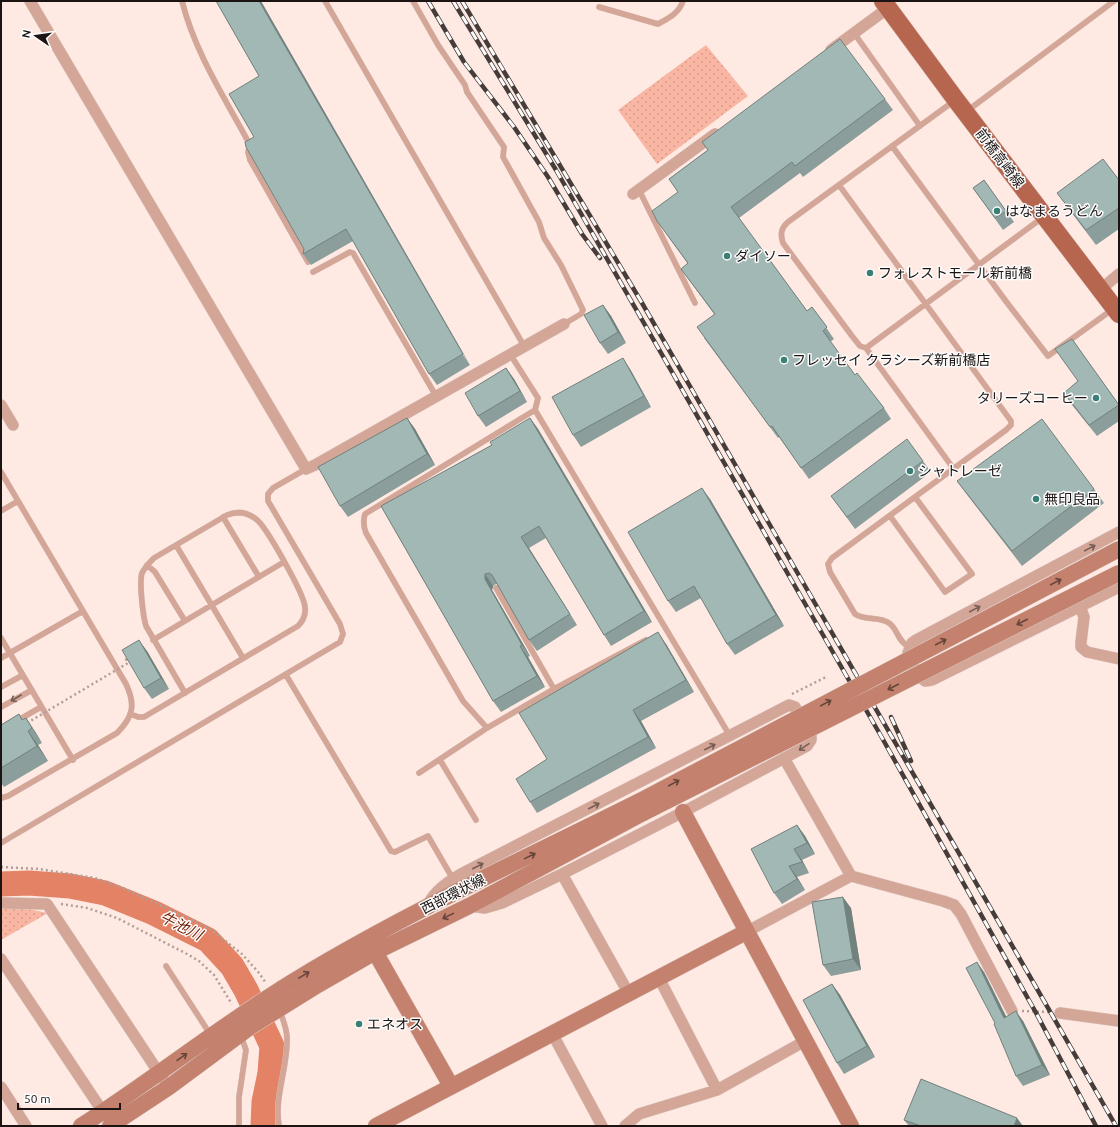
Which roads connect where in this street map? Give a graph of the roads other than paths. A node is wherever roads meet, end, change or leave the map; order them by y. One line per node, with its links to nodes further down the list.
1 (30, 1): 35 (street)
2 (182, 1): 18 (lane)
3 (325, 1): 27 (lane)
4 (413, 1): 26 (lane)
5 (683, 1): 8 (lane)
6 (1114, 1): 11 (lane)
7 (886, 5): 9 (street); 11 (main road, 前橋高崎線)
8 (599, 7)
9 (854, 32): 10 (street); 12 (lane)
10 (822, 56)
11 (961, 106): 12 (lane); 17 (main road, 前橋高崎線)
12 (920, 126): 14 (lane)
13 (721, 130): 16 (street)
14 (892, 146): 15 (lane); 19 (lane)
15 (839, 185): 24 (lane); 28 (lane)
16 (636, 192): 23 (lane)
17 (1044, 216): 19 (lane); 22 (main road, 前橋高崎線)
18 (308, 262)
19 (980, 265): 24 (lane); 25 (lane)
20 (313, 272): 30 (lane)
21 (1119, 274): 22 (street)
22 (1100, 289): 25 (main road, 前橋高崎線)
23 (695, 303)
24 (926, 304): 28 (lane); 34 (lane)
25 (1117, 311)
26 (564, 324): 27 (street)
27 (524, 346): 29 (street)
28 (866, 348): 34 (lane)
29 (510, 354): 30 (street); 32 (lane)
30 (436, 396): 35 (street)
31 (1, 405): 33 (street)
32 (535, 410): 55 (lane); 75 (lane)
33 (13, 426)
34 (953, 468): 37 (lane)
35 (306, 469): 65 (lane)
36 (1, 472): 38 (lane)
37 (915, 497): 40 (lane); 40 (lane)
38 (18, 501): 39 (lane); 53 (lane)
39 (1, 511)
40 (890, 516): 60 (lane)
41 (223, 517): 43 (lane); 45 (lane); 48 (lane)
42 (1119, 532): 60 (street, one-way to 42)
43 (176, 545): 46 (lane); 51 (lane)
44 (1119, 549): 82 (street, one-way to 44, bridge)
45 (284, 562): 48 (lane); 63 (lane)
46 (147, 565): 54 (lane); 59 (lane)
47 (1119, 573): 82 (street, one-way to 82, bridge)
48 (259, 577): 51 (lane)
49 (1119, 587): 52 (street)
50 (496, 588): 68 (lane)
51 (211, 605): 54 (lane); 63 (lane)
52 (1080, 606): 60 (street); 64 (street)
53 (83, 611): 61 (lane); 73 (lane)
54 (185, 621): 59 (lane)
55 (665, 629): 56 (lane); 76 (lane)
56 (658, 633)
57 (651, 637): 68 (lane)
58 (1, 638): 61 (lane)
59 (153, 640): 70 (lane)
60 (909, 648)
61 (10, 653): 62 (lane); 66 (lane)
62 (1, 658)
63 (243, 658): 70 (lane)
64 (1119, 659)
65 (286, 674): 85 (lane); 88 (lane)
66 (23, 675): 67 (lane); 69 (lane)
67 (1, 687)
68 (554, 689): 75 (lane)
69 (32, 690): 71 (lane, one-way to 71); 72 (lane)
70 (185, 693): 73 (lane)
71 (1, 707)
72 (41, 707): 74 (lane); 78 (lane)
73 (131, 714): 78 (lane)
74 (11, 724)
75 (487, 728): 79 (lane)
76 (730, 736): 77 (street, one-way to 77); 88 (street, one-way to 76)
77 (784, 758): 83 (street); 87 (street)
78 (73, 760): 81 (lane)
79 (440, 760): 80 (lane); 84 (lane)
80 (419, 773)
81 (1, 798)
82 (641, 807): 90 (street, 西部環状線); 91 (street, 西部環状線, one-way to 82)
83 (683, 812): 86 (street); 92 (street)
84 (476, 820)
85 (1, 843)
86 (562, 874): 90 (street); 98 (street)
87 (851, 876): 92 (street); 100 (street)
88 (453, 879): 91 (street)
89 (1, 903): 107 (street)
90 (470, 906): 94 (street, 西部環状線, one-way to 94)
91 (428, 907): 93 (street, 西部環状線)
92 (746, 932): 97 (street); 105 (street)
93 (367, 938): 94 (street); 99 (street, 西部環状線, one-way to 93)
94 (375, 952): 99 (street, 西部環状線); 108 (street)
95 (1, 959): 112 (street)
96 (166, 966): 106 (lane)
97 (659, 978): 98 (street); 111 (street)
98 (628, 994): 104 (street)
99 (275, 1002): 103 (street); 116 (lane)
100 (1012, 1010)
101 (1060, 1013): 102 (street)
102 (1119, 1021)
103 (243, 1023): 106 (street); 115 (lane)
104 (552, 1033): 108 (street); 118 (street)
105 (804, 1041): 111 (street); 120 (street)
106 (215, 1042): 107 (street, one-way to 106); 109 (street)
107 (159, 1074): 109 (street); 112 (street)
108 (451, 1086): 117 (street)
109 (170, 1087): 114 (street)
110 (1, 1088): 113 (street)
111 (717, 1090): 119 (street)
112 (92, 1121)
113 (26, 1126)
114 (110, 1126)
115 (239, 1126)
116 (279, 1126)
117 (376, 1126)
118 (602, 1126)
119 (625, 1126)
120 (851, 1126)

